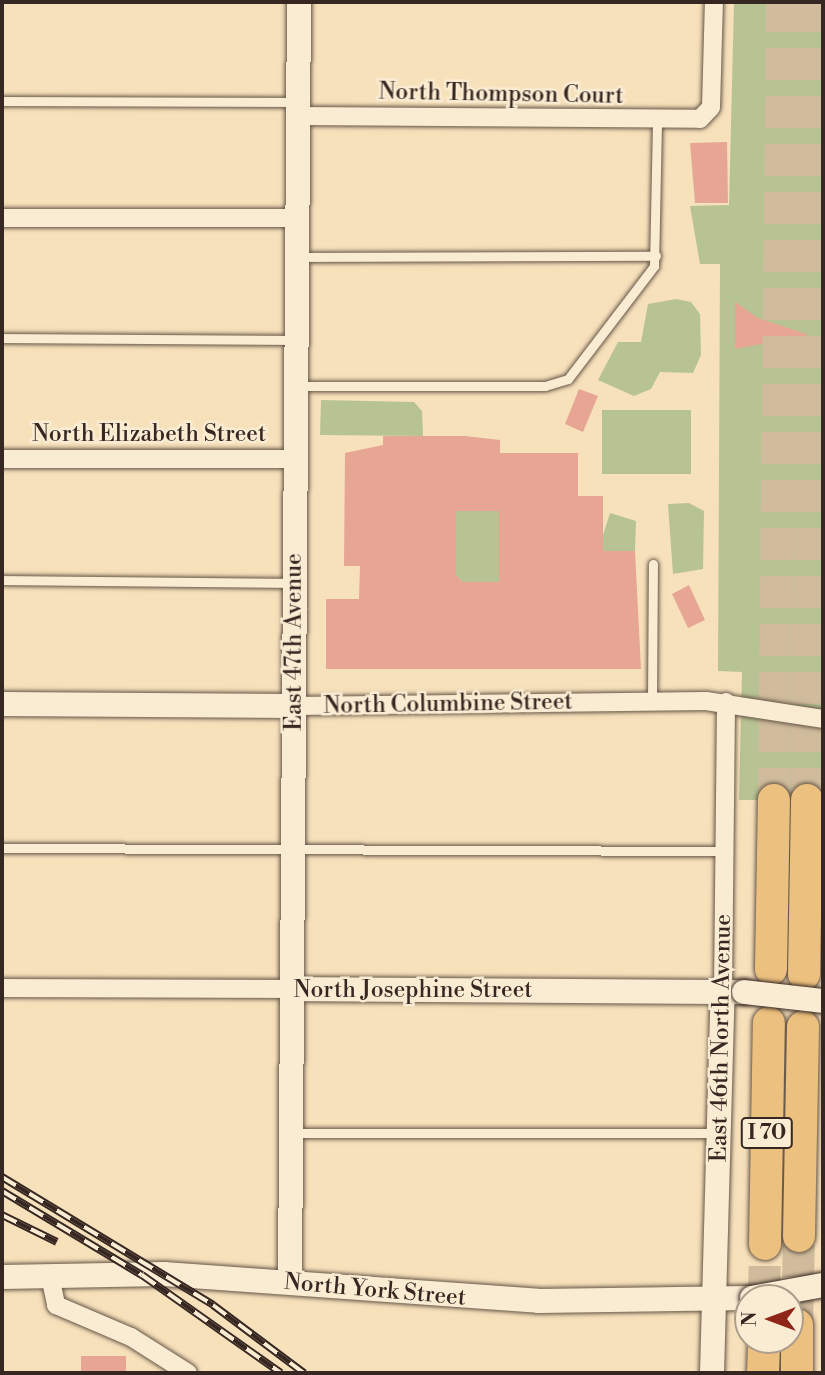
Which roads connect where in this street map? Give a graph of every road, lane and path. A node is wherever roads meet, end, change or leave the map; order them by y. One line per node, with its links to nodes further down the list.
1 (299, 2): 4 (street, East 47th Avenue)
2 (714, 2): 5 (street, North Thompson Court)
3 (2, 101): 4 (lane)
4 (298, 109): 5 (street, North Thompson Court); 7 (street, East 47th Avenue)
5 (657, 120): 9 (lane)
6 (2, 218): 7 (street)
7 (297, 218): 8 (street, East 47th Avenue)
8 (297, 257): 9 (lane); 11 (street, East 47th Avenue)
9 (656, 257): 12 (lane)
10 (2, 338): 11 (lane)
11 (296, 340): 12 (street, East 47th Avenue)
12 (296, 386): 13 (street, East 47th Avenue)
13 (296, 458): 14 (street, North Elizabeth Street); 17 (street, East 47th Avenue)
14 (2, 459)
15 (653, 564): 18 (lane)
16 (2, 580): 17 (lane)
17 (295, 583): 21 (street, East 47th Avenue)
18 (652, 701): 19 (street, North Columbine Street); 21 (street, North Columbine Street)
19 (733, 703): 22 (street, North Columbine Street); 27 (street, East 46th North Avenue)
20 (2, 704): 21 (street, North Columbine Street)
21 (294, 706): 26 (street, East 47th Avenue)
22 (823, 719)
23 (774, 800): 28 (highway)
24 (807, 800): 29 (highway)
25 (2, 848): 26 (lane)
26 (293, 851): 27 (lane); 31 (street, East 47th Avenue)
27 (724, 851): 32 (street, East 46th North Avenue)
28 (771, 969)
29 (804, 974)
30 (2, 988): 31 (street, North Josephine Street)
31 (292, 989): 32 (street, North Josephine Street); 36 (street, East 47th Avenue)
32 (734, 991): 33 (street, North Josephine Street, bridge); 37 (street, East 46th North Avenue)
33 (823, 1001)
34 (769, 1023): 39 (highway, I 70)
35 (803, 1027): 38 (highway)
36 (291, 1133): 37 (lane); 42 (street, East 47th Avenue)
37 (719, 1133): 43 (street, East 46th North Avenue)
38 (799, 1236)
39 (765, 1244)
40 (50, 1276): 41 (street, North York Street); 42 (street, North York Street); 50 (street)
41 (2, 1277)
42 (290, 1282): 46 (street, North York Street)
43 (734, 1284)
44 (823, 1285): 45 (street, North York Street, bridge)
45 (804, 1288)
46 (734, 1299)
47 (734, 1305): 51 (street, East 46th North Avenue)
48 (764, 1354): 52 (highway)
49 (797, 1354): 53 (highway)
50 (188, 1373)
51 (712, 1373)
52 (763, 1373)
53 (797, 1373)

